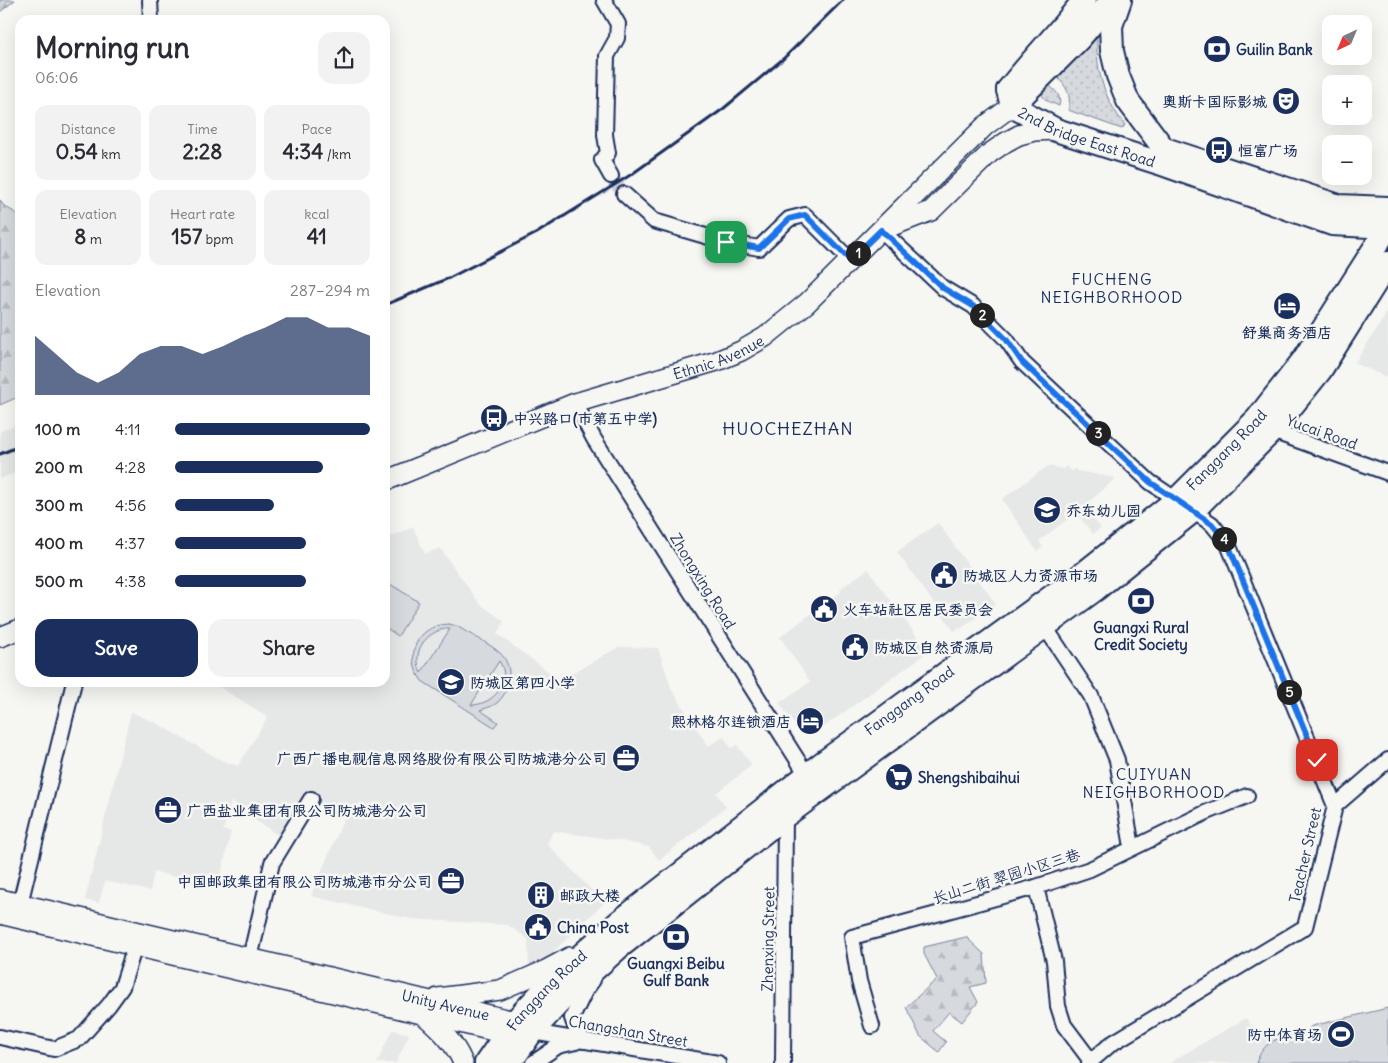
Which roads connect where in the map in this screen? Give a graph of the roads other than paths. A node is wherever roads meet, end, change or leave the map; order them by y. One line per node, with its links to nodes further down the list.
1 (150, 0): 6 (street)
2 (604, 0): 10 (street)
3 (1084, 0): 7 (highway)
4 (1112, 0): 7 (highway)
5 (1120, 0): 9 (highway)
6 (151, 15)
7 (1014, 98): 8 (highway, 2nd Bridge East Road); 9 (highway, 2nd Bridge East Road); 14 (main road, Ethnic Avenue)
8 (1056, 130): 13 (highway, 2nd Bridge East Road); 14 (main road)
9 (1164, 149): 12 (highway, 2nd Bridge East Road)
10 (612, 176)
11 (624, 194): 15 (street)
12 (1388, 208)
13 (1388, 227): 21 (highway, Fanggang Road)
14 (881, 230): 15 (main road, Ethnic Avenue); 21 (street, Teacher Street)
15 (850, 260): 17 (main road, Ethnic Avenue)
16 (1388, 263): 18 (highway, Fanggang Road)
17 (575, 403): 20 (main road, Ethnic Avenue); 27 (street, Zhongxing Road)
18 (1272, 431): 19 (street, Yucai Road); 21 (highway, Fanggang Road)
19 (1388, 473)
20 (390, 479)
21 (1184, 506): 22 (highway, Fanggang Road); 27 (highway, Fanggang Road); 30 (street, Teacher Street)
22 (1045, 627): 31 (highway, Fanggang Road); 32 (street)
23 (15, 631): 24 (main road)
24 (0, 637)
25 (73, 687): 35 (street)
26 (1388, 760): 30 (street)
27 (807, 775): 38 (highway, Fanggang Road)
28 (1247, 796): 32 (street, 长山二街 翠园小区三巷)
29 (311, 799): 40 (street)
30 (1334, 806): 46 (street, Teacher Street)
31 (785, 816): 39 (highway, Fanggang Road); 52 (street, Zhenxing Street)
32 (1132, 847): 33 (street, 长山二街 翠园小区三巷)
33 (1036, 887): 42 (street, 长山二街 翠园小区三巷); 46 (street)
34 (0, 899): 35 (main road, Unity Avenue)
35 (20, 904): 40 (main road, Unity Avenue)
36 (0, 914): 37 (main road, Unity Avenue)
37 (135, 946): 40 (main road, Unity Avenue); 44 (street)
38 (589, 947): 41 (main road); 43 (highway, Fanggang Road)
39 (617, 949): 43 (highway, Fanggang Road); 45 (street)
40 (248, 965): 41 (main road, Unity Avenue)
41 (425, 1007): 43 (main road, Unity Avenue); 47 (main road)
42 (872, 1026)
43 (517, 1029): 45 (street, Changshan Street); 48 (highway, Fanggang Road); 49 (highway, Fanggang Road)
44 (0, 1037)
45 (584, 1040): 50 (street); 51 (street, Changshan Street)
46 (1090, 1062)
47 (464, 1063)
48 (486, 1063)
49 (510, 1063)
50 (533, 1063)
51 (718, 1063)
52 (783, 1063)

